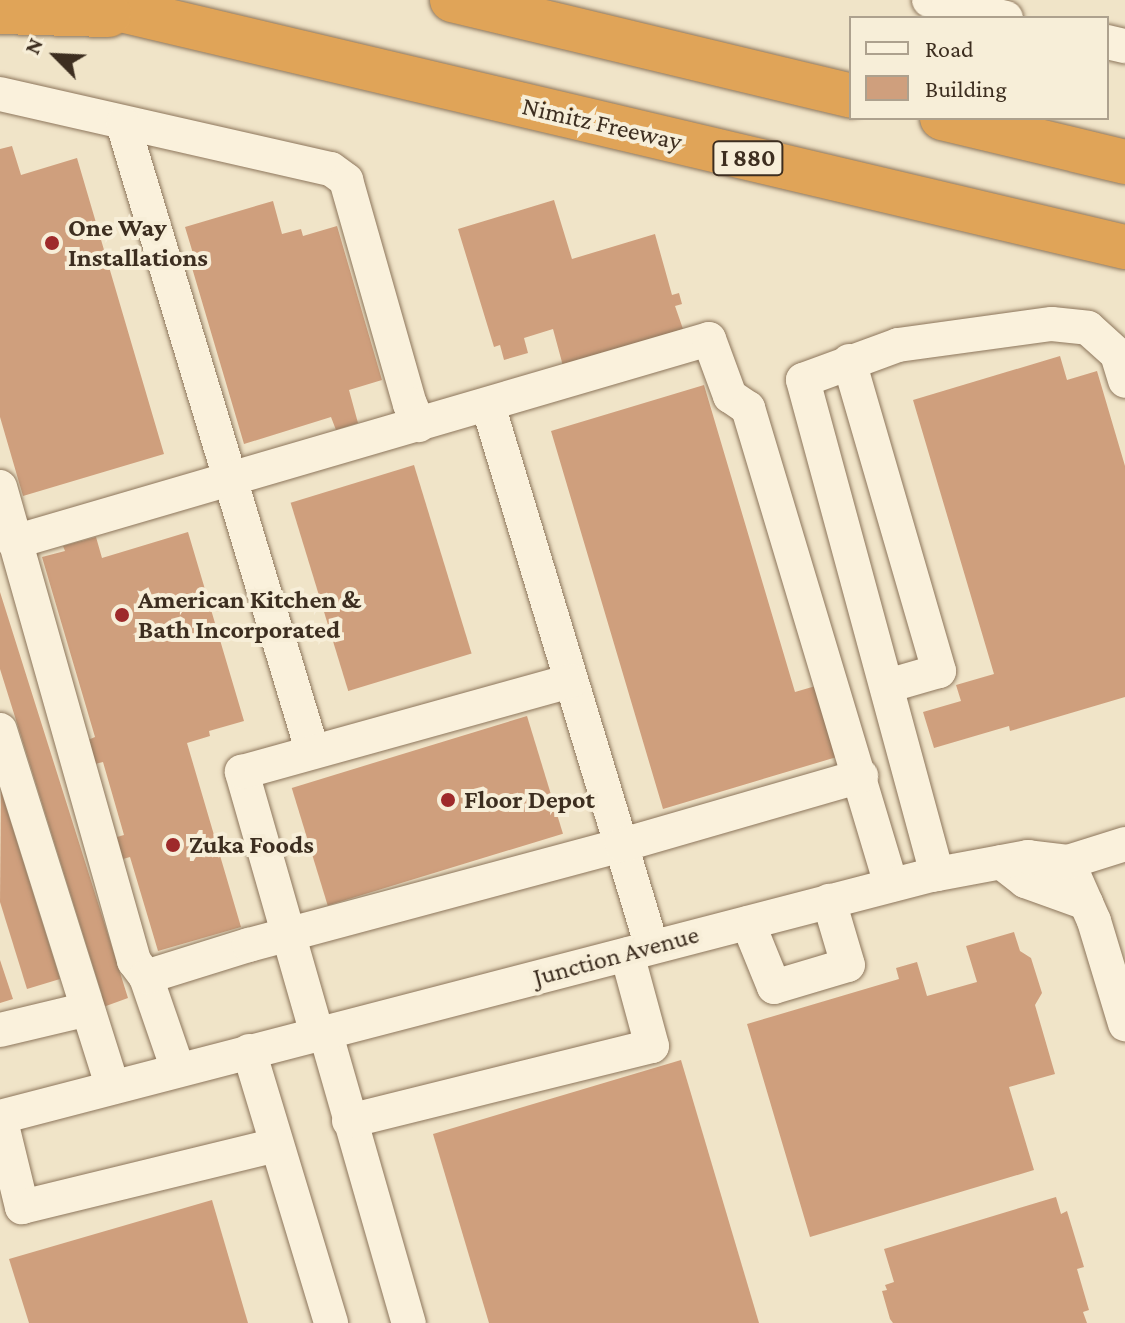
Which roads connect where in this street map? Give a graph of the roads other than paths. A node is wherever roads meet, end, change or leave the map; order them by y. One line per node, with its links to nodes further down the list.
1 (79, 0): 5 (highway, Nimitz Freeway / I 880)
2 (452, 0): 8 (highway)
3 (929, 0): 6 (street)
4 (0, 12): 5 (highway)
5 (144, 16): 12 (highway, Nimitz Freeway / I 880)
6 (997, 16)
7 (0, 94): 10 (street)
8 (849, 96)
9 (950, 120): 11 (highway)
10 (123, 124): 16 (street); 17 (street)
11 (1125, 162)
12 (1125, 247)
13 (849, 361): 14 (street); 21 (street); 21 (street)
14 (1125, 381)
15 (488, 405): 16 (street); 20 (street); 24 (street)
16 (419, 425): 17 (street)
17 (229, 478): 19 (street); 23 (street)
18 (0, 487): 19 (street)
19 (14, 542): 36 (street)
20 (571, 681): 23 (street); 26 (street)
21 (887, 686): 29 (street)
22 (0, 730): 37 (street)
23 (312, 750): 34 (street)
24 (861, 776): 26 (street); 30 (street)
25 (1125, 844): 28 (street)
26 (622, 845): 34 (street); 35 (street)
27 (1001, 862): 28 (street, Junction Avenue); 29 (street, Junction Avenue); 32 (street)
28 (1068, 862): 32 (street)
29 (937, 874): 30 (street, Junction Avenue)
30 (891, 885): 31 (street, Junction Avenue)
31 (829, 901): 33 (street, Junction Avenue); 33 (street)
32 (1086, 903): 38 (street)
33 (748, 923): 35 (street, Junction Avenue)
34 (289, 934): 36 (street); 40 (street)
35 (640, 951): 40 (street, Junction Avenue); 45 (street)
36 (146, 977): 42 (street)
37 (88, 1009): 39 (street); 43 (street)
38 (1125, 1024)
39 (0, 1030)
40 (321, 1032): 41 (street, Junction Avenue); 45 (street)
41 (249, 1051): 42 (street, Junction Avenue); 46 (street)
42 (178, 1070): 43 (street, Junction Avenue)
43 (112, 1086): 44 (street, Junction Avenue)
44 (0, 1117): 46 (street)
45 (349, 1121): 48 (street)
46 (277, 1145): 47 (street)
47 (331, 1323)
48 (409, 1323)

